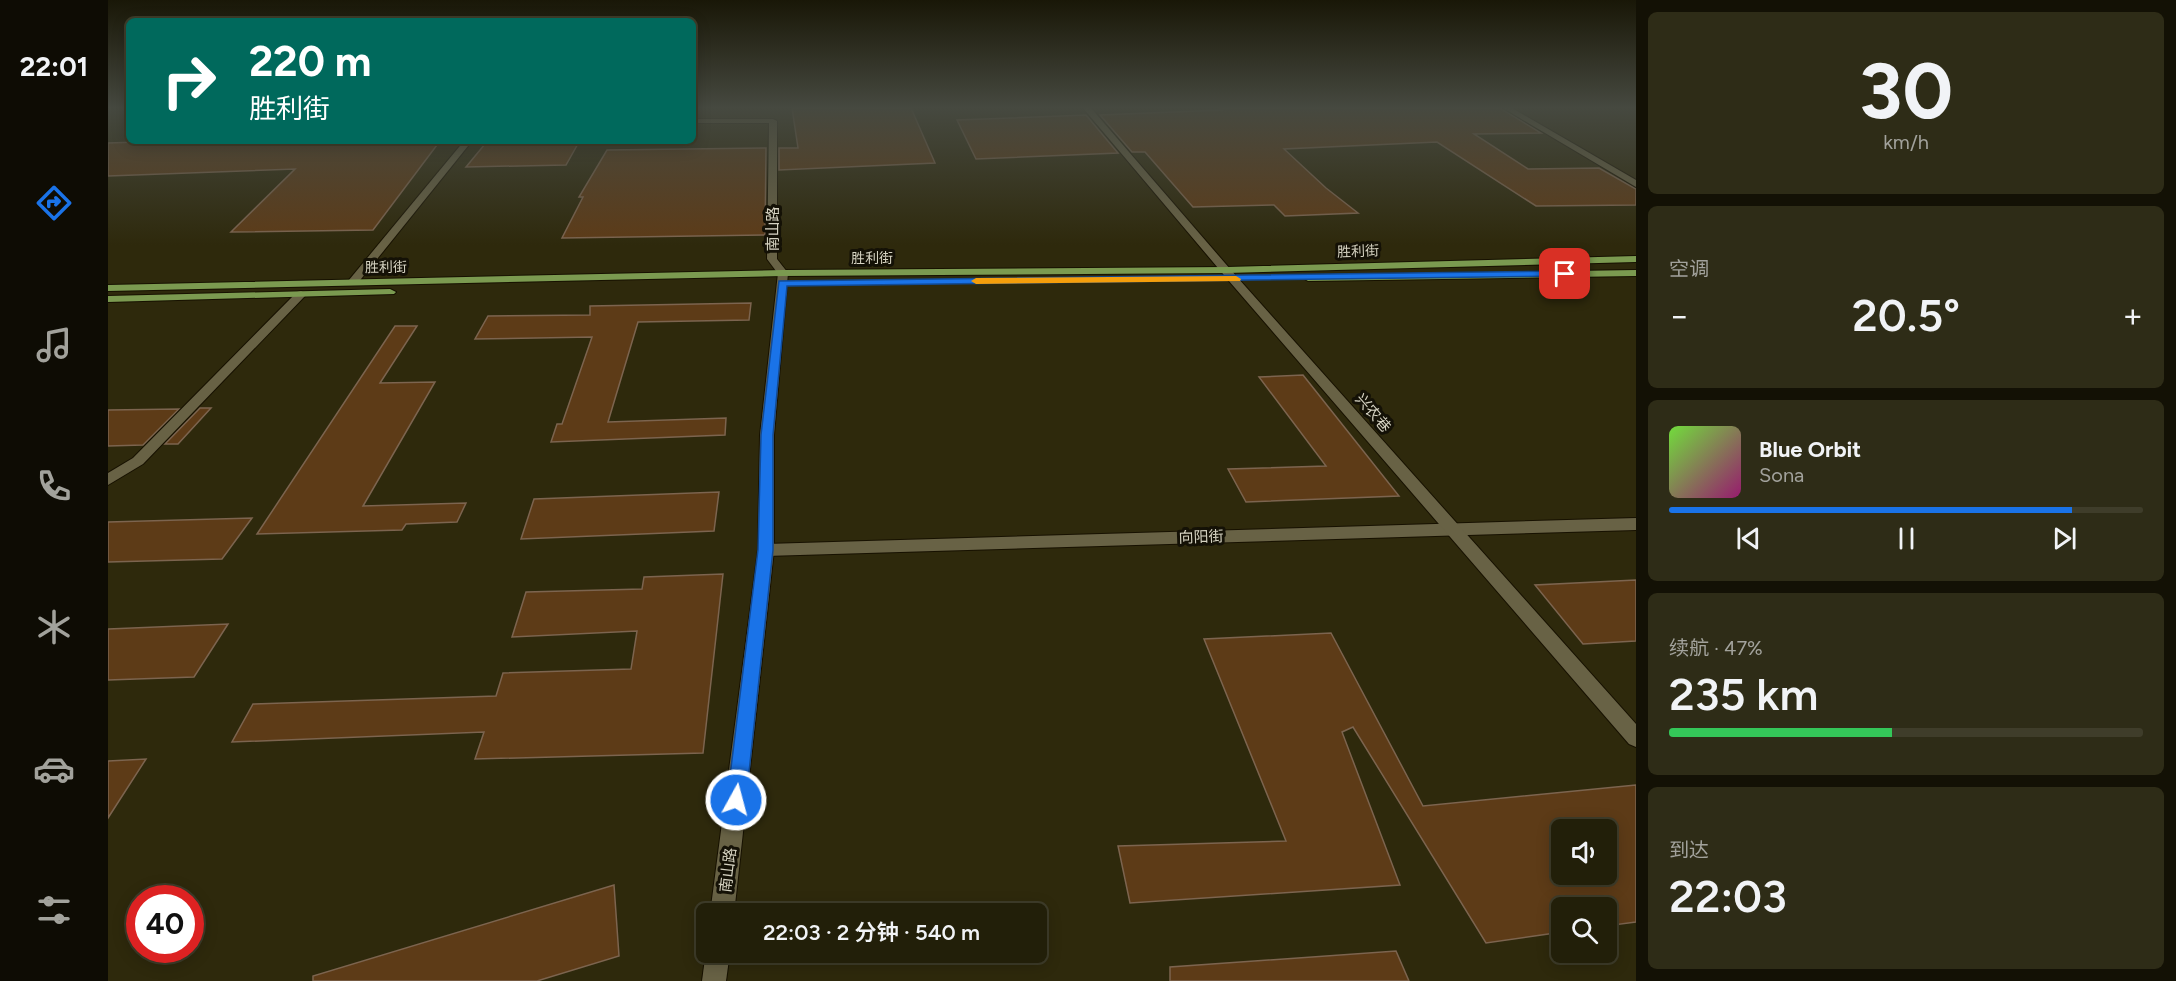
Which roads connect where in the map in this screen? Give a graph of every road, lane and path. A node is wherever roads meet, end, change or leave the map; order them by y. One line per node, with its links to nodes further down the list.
1 (458, 154): 10 (street)
2 (773, 154): 9 (street, 南山路)
3 (1126, 154): 8 (street, 兴农巷)
4 (1585, 154): 5 (street)
5 (1636, 184)
6 (1636, 259): 8 (main road, 胜利街)
7 (1636, 273): 8 (main road, 胜利街)
8 (1230, 275): 9 (main road, 胜利街); 16 (street, 兴农巷)
9 (782, 278): 10 (main road, 胜利街); 12 (main road, 胜利街); 17 (street, 南山路)
10 (353, 282): 11 (main road, 胜利街)
11 (108, 288)
12 (301, 294): 13 (main road, 胜利街); 14 (street)
13 (108, 299)
14 (108, 480)
15 (1636, 524): 16 (street, 向阳街)
16 (1454, 530): 17 (street, 向阳街); 18 (street, 兴农巷)
17 (766, 550): 19 (street, 南山路)
18 (1636, 738)
19 (723, 903)
20 (716, 963): 21 (street)
21 (714, 981)

